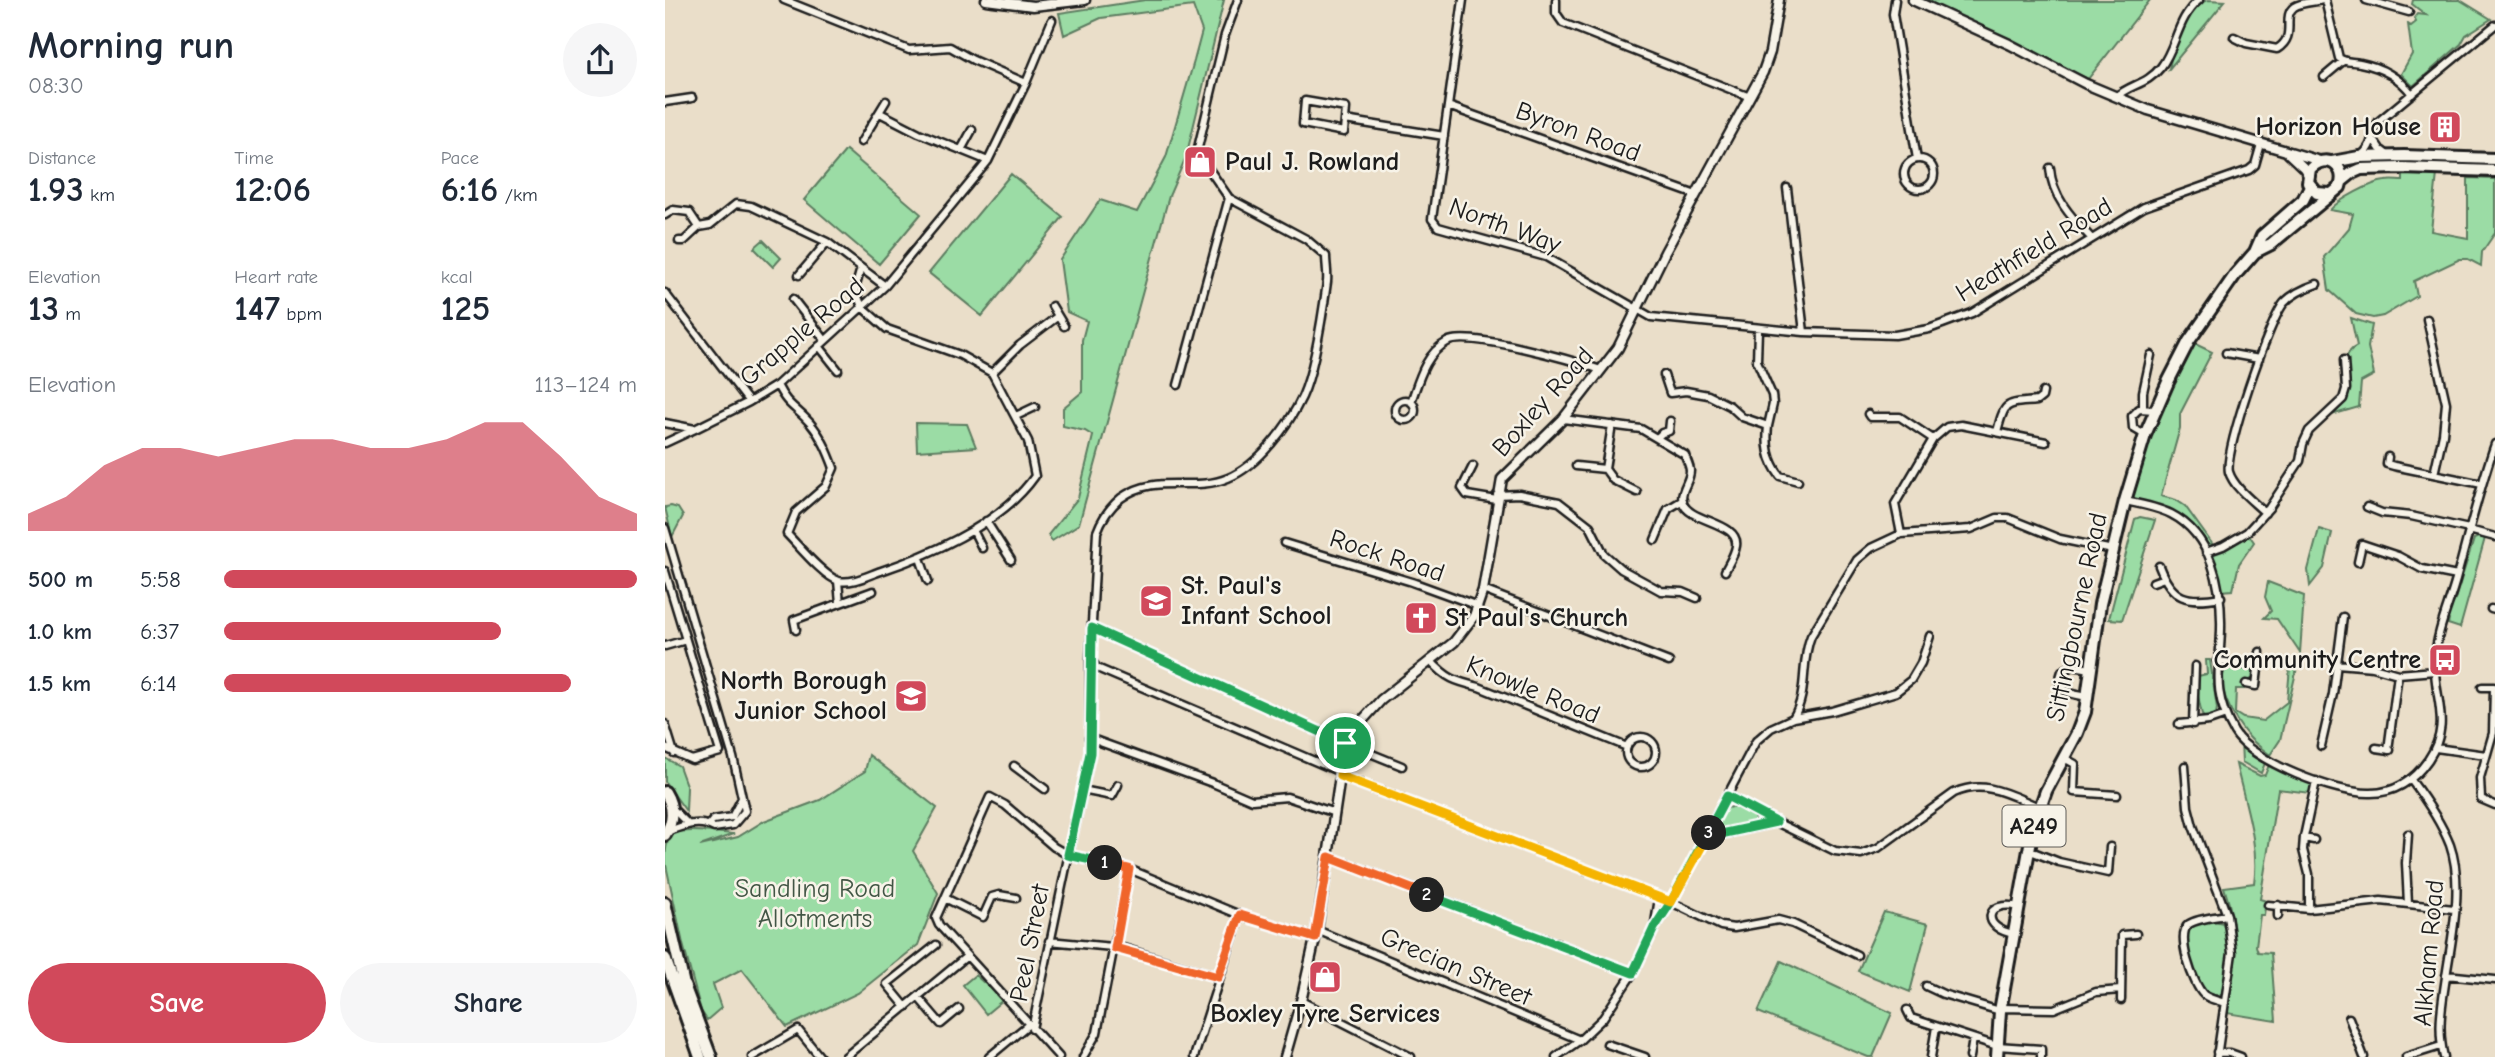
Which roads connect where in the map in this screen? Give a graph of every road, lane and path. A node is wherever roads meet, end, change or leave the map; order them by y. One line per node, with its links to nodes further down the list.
1 (785, 0): 19 (street)
2 (986, 0): 3 (street)
3 (1085, 0)
4 (1238, 0): 50 (street)
5 (1463, 0): 26 (street, North Way)
6 (1556, 0): 21 (street)
7 (1779, 0): 21 (street, Boxley Road)
8 (1895, 0): 38 (street)
9 (1913, 0): 22 (street)
10 (2199, 0): 22 (street)
11 (2324, 0): 16 (street); 17 (street)
12 (2366, 0): 13 (street)
13 (2409, 12)
14 (1052, 20): 19 (street, Grapple Road)
15 (2495, 25): 20 (street)
16 (2234, 37)
17 (2343, 61): 18 (street); 20 (street)
18 (2324, 77)
19 (1026, 83): 40 (street, Grapple Road)
20 (2412, 94): 31 (street)
21 (1750, 97): 49 (street, Boxley Road)
22 (2116, 97): 33 (street)
23 (692, 98): 25 (street)
24 (886, 101): 27 (street)
25 (665, 102)
26 (1448, 106): 30 (street, North Way); 49 (street, Byron Road)
27 (880, 113): 32 (street); 34 (street)
28 (1345, 120): 28 (street); 30 (street)
29 (972, 130): 34 (street)
30 (1444, 136): 65 (street, North Way)
31 (2374, 140): 36 (street); 37 (street)
32 (861, 142)
33 (2261, 144): 35 (street); 53 (street, Heathfield Road)
34 (961, 150): 40 (street)
35 (2288, 153): 41 (street); 45 (street)
36 (2389, 156): 37 (highway); 39 (highway)
37 (2359, 157): 42 (highway)
38 (1917, 159): 38 (street)
39 (2495, 159)
40 (988, 161): 60 (street, Grapple Road)
41 (2320, 162): 42 (highway); 45 (highway)
42 (2332, 162): 46 (highway)
43 (2050, 169): 53 (street)
44 (2495, 171): 46 (highway)
45 (2309, 180): 48 (highway); 56 (highway, Sittingbourne Road / A249)
46 (2342, 181): 48 (highway)
47 (1787, 188): 70 (street)
48 (2330, 194): 56 (highway, Sittingbourne Road / A249)
49 (1696, 195): 65 (street, Boxley Road)
50 (1229, 198): 82 (street); 146 (street, Peel Street)
51 (665, 215): 52 (street)
52 (699, 227): 54 (street); 55 (street)
53 (2092, 239): 70 (street, Heathfield Road)
54 (679, 241)
55 (827, 242): 57 (street); 58 (street)
56 (2255, 252): 88 (highway, Sittingbourne Road / A249)
57 (861, 268): 60 (street); 64 (street)
58 (799, 275)
59 (2317, 284): 75 (street)
60 (885, 286): 64 (street, Grapple Road)
61 (665, 293): 84 (street)
62 (793, 299): 71 (street)
63 (1052, 306): 66 (street)
64 (862, 307): 71 (street, Grapple Road); 79 (street)
65 (1637, 311): 69 (street, Heathfield Road); 78 (street, Boxley Road)
66 (1058, 316): 68 (street); 79 (street)
67 (2427, 319): 108 (street)
68 (1064, 326)
69 (1758, 329): 70 (street, Heathfield Road); 95 (street)
70 (1804, 332)
71 (825, 340): 72 (street, Grapple Road)
72 (819, 346): 77 (street); 81 (street, Grapple Road)
73 (2226, 353): 75 (street)
74 (2151, 355): 87 (street)
75 (2259, 359): 116 (street)
76 (2344, 360): 116 (street)
77 (838, 370)
78 (1601, 370): 85 (street); 91 (street, Boxley Road)
79 (992, 373): 90 (street)
80 (1664, 375): 95 (street)
81 (777, 385): 84 (street, Grapple Road); 136 (street)
82 (1178, 385)
83 (2043, 392): 97 (street)
84 (749, 402): 96 (street, Grapple Road)
85 (1411, 402)
86 (1035, 407): 90 (street)
87 (2143, 409): 88 (street); 98 (street)
88 (2155, 410): 98 (highway, Sittingbourne Road / A249)
89 (1868, 414): 100 (street)
90 (1016, 416): 117 (street)
91 (1563, 419): 94 (street); 112 (street, Boxley Road)
92 (1670, 421): 99 (street)
93 (665, 423): 96 (street)
94 (1612, 425): 99 (street); 107 (street)
95 (1768, 425): 109 (street)
96 (695, 429): 102 (street, Grapple Road)
97 (1997, 432): 100 (street); 101 (street)
98 (2145, 435): 114 (highway, Sittingbourne Road / A249)
99 (1657, 438): 113 (street)
100 (1933, 439): 121 (street)
101 (2046, 442)
102 (665, 443)
103 (2495, 444): 110 (street)
104 (2388, 457): 108 (street)
105 (1473, 466): 112 (street)
106 (1576, 466): 107 (street)
107 (1605, 469): 111 (street)
108 (2434, 474): 110 (street)
109 (1798, 481)
110 (2482, 484): 119 (street)
111 (1637, 492)
112 (1497, 498): 139 (street, Boxley Road); 142 (street)
113 (1683, 500): 123 (street); 133 (street)
114 (2125, 501): 126 (highway, Sittingbourne Road / A249); 127 (street)
115 (2367, 507): 119 (street)
116 (2265, 513): 127 (street)
117 (986, 521): 120 (street); 129 (street)
118 (665, 528): 181 (street)
119 (2469, 529): 122 (street); 134 (street)
120 (972, 530): 125 (street); 128 (street)
121 (1901, 534): 126 (street); 166 (street)
122 (2495, 537)
123 (1655, 540)
124 (1284, 542): 144 (street, Rock Road)
125 (982, 548)
126 (2113, 550): 158 (highway, Sittingbourne Road / A249)
127 (2206, 552): 141 (street)
128 (919, 558): 136 (street); 137 (street)
129 (1011, 560)
130 (2358, 562): 134 (street)
131 (2159, 566): 135 (street)
132 (665, 571): 149 (street)
133 (1725, 571)
134 (2457, 576): 160 (street)
135 (2164, 578): 138 (street); 141 (street)
136 (838, 581): 143 (street)
137 (928, 581)
138 (2153, 582)
139 (1482, 590): 144 (street, Boxley Road); 155 (street)
140 (873, 591): 143 (street)
141 (2221, 597): 154 (street)
142 (1697, 598)
143 (840, 603): 147 (street)
144 (1478, 606): 153 (street, Boxley Road)
145 (2343, 617): 156 (street)
146 (1092, 628): 152 (street, Peel Street); 173 (street)
147 (796, 630)
148 (1930, 636): 166 (street)
149 (686, 640): 150 (street); 179 (street)
150 (665, 646)
151 (2260, 652): 157 (street)
152 (1090, 659): 172 (street, Peel Street); 187 (street)
153 (1430, 660): 173 (street, Boxley Road); 175 (street, Knowle Road)
154 (2217, 661): 157 (street); 165 (street)
155 (1669, 662)
156 (2337, 664): 161 (street); 170 (street)
157 (2258, 666): 162 (street)
158 (2091, 669): 164 (highway, Sittingbourne Road / A249); 164 (street)
159 (2197, 669): 169 (street)
160 (2435, 671): 161 (street); 178 (street)
161 (2399, 674): 177 (street)
162 (2246, 684)
163 (2482, 687): 182 (street)
164 (2088, 697): 183 (highway, Sittingbourne Road / A249)
165 (2226, 715): 169 (street); 189 (street)
166 (1793, 718): 195 (street)
167 (665, 724): 180 (street)
168 (2179, 724): 169 (street)
169 (2193, 724)
170 (2323, 734): 171 (street); 174 (street)
171 (2332, 737)
172 (1090, 738): 192 (street, Peel Street); 199 (street)
173 (1345, 743): 184 (street); 187 (street, Boxley Road)
174 (2321, 746)
175 (1627, 747): 175 (street, Knowle Road)
176 (665, 748): 180 (street)
177 (2377, 748)
178 (2436, 748): 182 (street); 188 (street)
179 (720, 752): 180 (street); 181 (street)
180 (674, 753)
181 (732, 753): 201 (street)
182 (2486, 755): 196 (street)
183 (2064, 758): 194 (street); 197 (highway, Sittingbourne Road / A249)
184 (1402, 765)
185 (1014, 766): 191 (street)
186 (2185, 766): 224 (street)
187 (1340, 774): 199 (street, Boxley Road); 214 (street)
188 (2411, 780): 189 (street); 222 (street, Alkham Road)
189 (2316, 781): 205 (street)
190 (1118, 785): 192 (street)
191 (1045, 789)
192 (1082, 790): 209 (street, Peel Street)
193 (665, 792): 198 (highway)
194 (2117, 795)
195 (1727, 796): 200 (street); 202 (street)
196 (2495, 805)
197 (2039, 807): 200 (street); 208 (highway, Sittingbourne Road / A249)
198 (673, 808): 201 (street); 203 (highway)
199 (1335, 813): 210 (street, Boxley Road)
200 (1776, 822): 202 (street)
201 (688, 824): 203 (street)
202 (1708, 833): 215 (street)
203 (666, 834)
204 (2409, 834): 217 (street)
205 (2304, 838): 206 (street); 221 (street)
206 (2314, 840)
207 (2110, 847): 208 (street)
208 (2028, 850): 220 (highway, Sittingbourne Road / A249)
209 (1068, 855): 211 (street, Grecian Street); 212 (street); 230 (street, Peel Street)
210 (1329, 857): 227 (street, Boxley Road); 236 (street)
211 (1129, 869): 223 (street, Grecian Street); 232 (street)
212 (944, 898): 213 (street); 234 (street)
213 (1016, 898)
214 (1659, 898): 215 (street); 226 (street)
215 (1671, 902): 226 (street); 233 (street)
216 (665, 903): 261 (highway)
217 (2408, 904): 221 (street); 222 (street)
218 (2268, 905): 219 (street)
219 (2278, 905): 221 (street); 225 (street)
220 (2020, 907): 228 (highway, Sittingbourne Road / A249); 228 (street)
221 (2309, 909)
222 (2454, 909): 237 (street, Alkham Road)
223 (1240, 915): 227 (street, Grecian Street); 238 (street)
224 (2227, 915): 245 (street); 245 (street)
225 (2278, 916)
226 (1654, 928): 236 (street)
227 (1316, 934): 244 (street, Boxley Road); 253 (street, Grecian Street)
228 (2015, 934): 248 (highway, Sittingbourne Road / A249)
229 (2136, 934): 241 (street)
230 (1049, 941): 232 (street); 251 (street, Peel Street)
231 (936, 944): 246 (street)
232 (1115, 948): 238 (street); 267 (street)
233 (1857, 955)
234 (967, 956): 242 (street); 251 (street)
235 (665, 958): 260 (highway)
236 (1633, 973): 253 (street)
237 (2446, 975): 239 (street); 256 (street, Alkham Road)
238 (1218, 977): 268 (street)
239 (2495, 979)
240 (1926, 986): 248 (street)
241 (2121, 990): 243 (street); 248 (street)
242 (918, 997): 246 (street); 247 (street)
243 (2121, 1000)
244 (1301, 1001): 269 (street, Boxley Road); 270 (street)
245 (2225, 1003): 258 (street)
246 (906, 1007): 264 (street)
247 (958, 1009)
248 (2000, 1009): 257 (highway, Sittingbourne Road / A249)
249 (1907, 1010): 252 (street)
250 (2349, 1018): 276 (street)
251 (1031, 1026): 265 (street); 266 (street)
252 (1936, 1027): 254 (street); 272 (street)
253 (1580, 1040): 271 (street)
254 (1973, 1040): 257 (street); 273 (street)
255 (1607, 1044): 259 (street)
256 (2441, 1046): 277 (street); 278 (street, Alkham Road)
257 (1997, 1051): 274 (street)
258 (2217, 1055): 275 (street)
259 (1641, 1056)
260 (700, 1057)
261 (711, 1057)
262 (752, 1057): 263 (street)
263 (820, 1057)
264 (845, 1057)
265 (989, 1057)
266 (1059, 1057)
267 (1083, 1057)
268 (1193, 1057)
269 (1285, 1057)
270 (1411, 1057)
271 (1556, 1057)
272 (1931, 1057)
273 (1970, 1057)
274 (2041, 1057)
275 (2241, 1057)
276 (2364, 1057)
277 (2406, 1057)
278 (2444, 1057)

